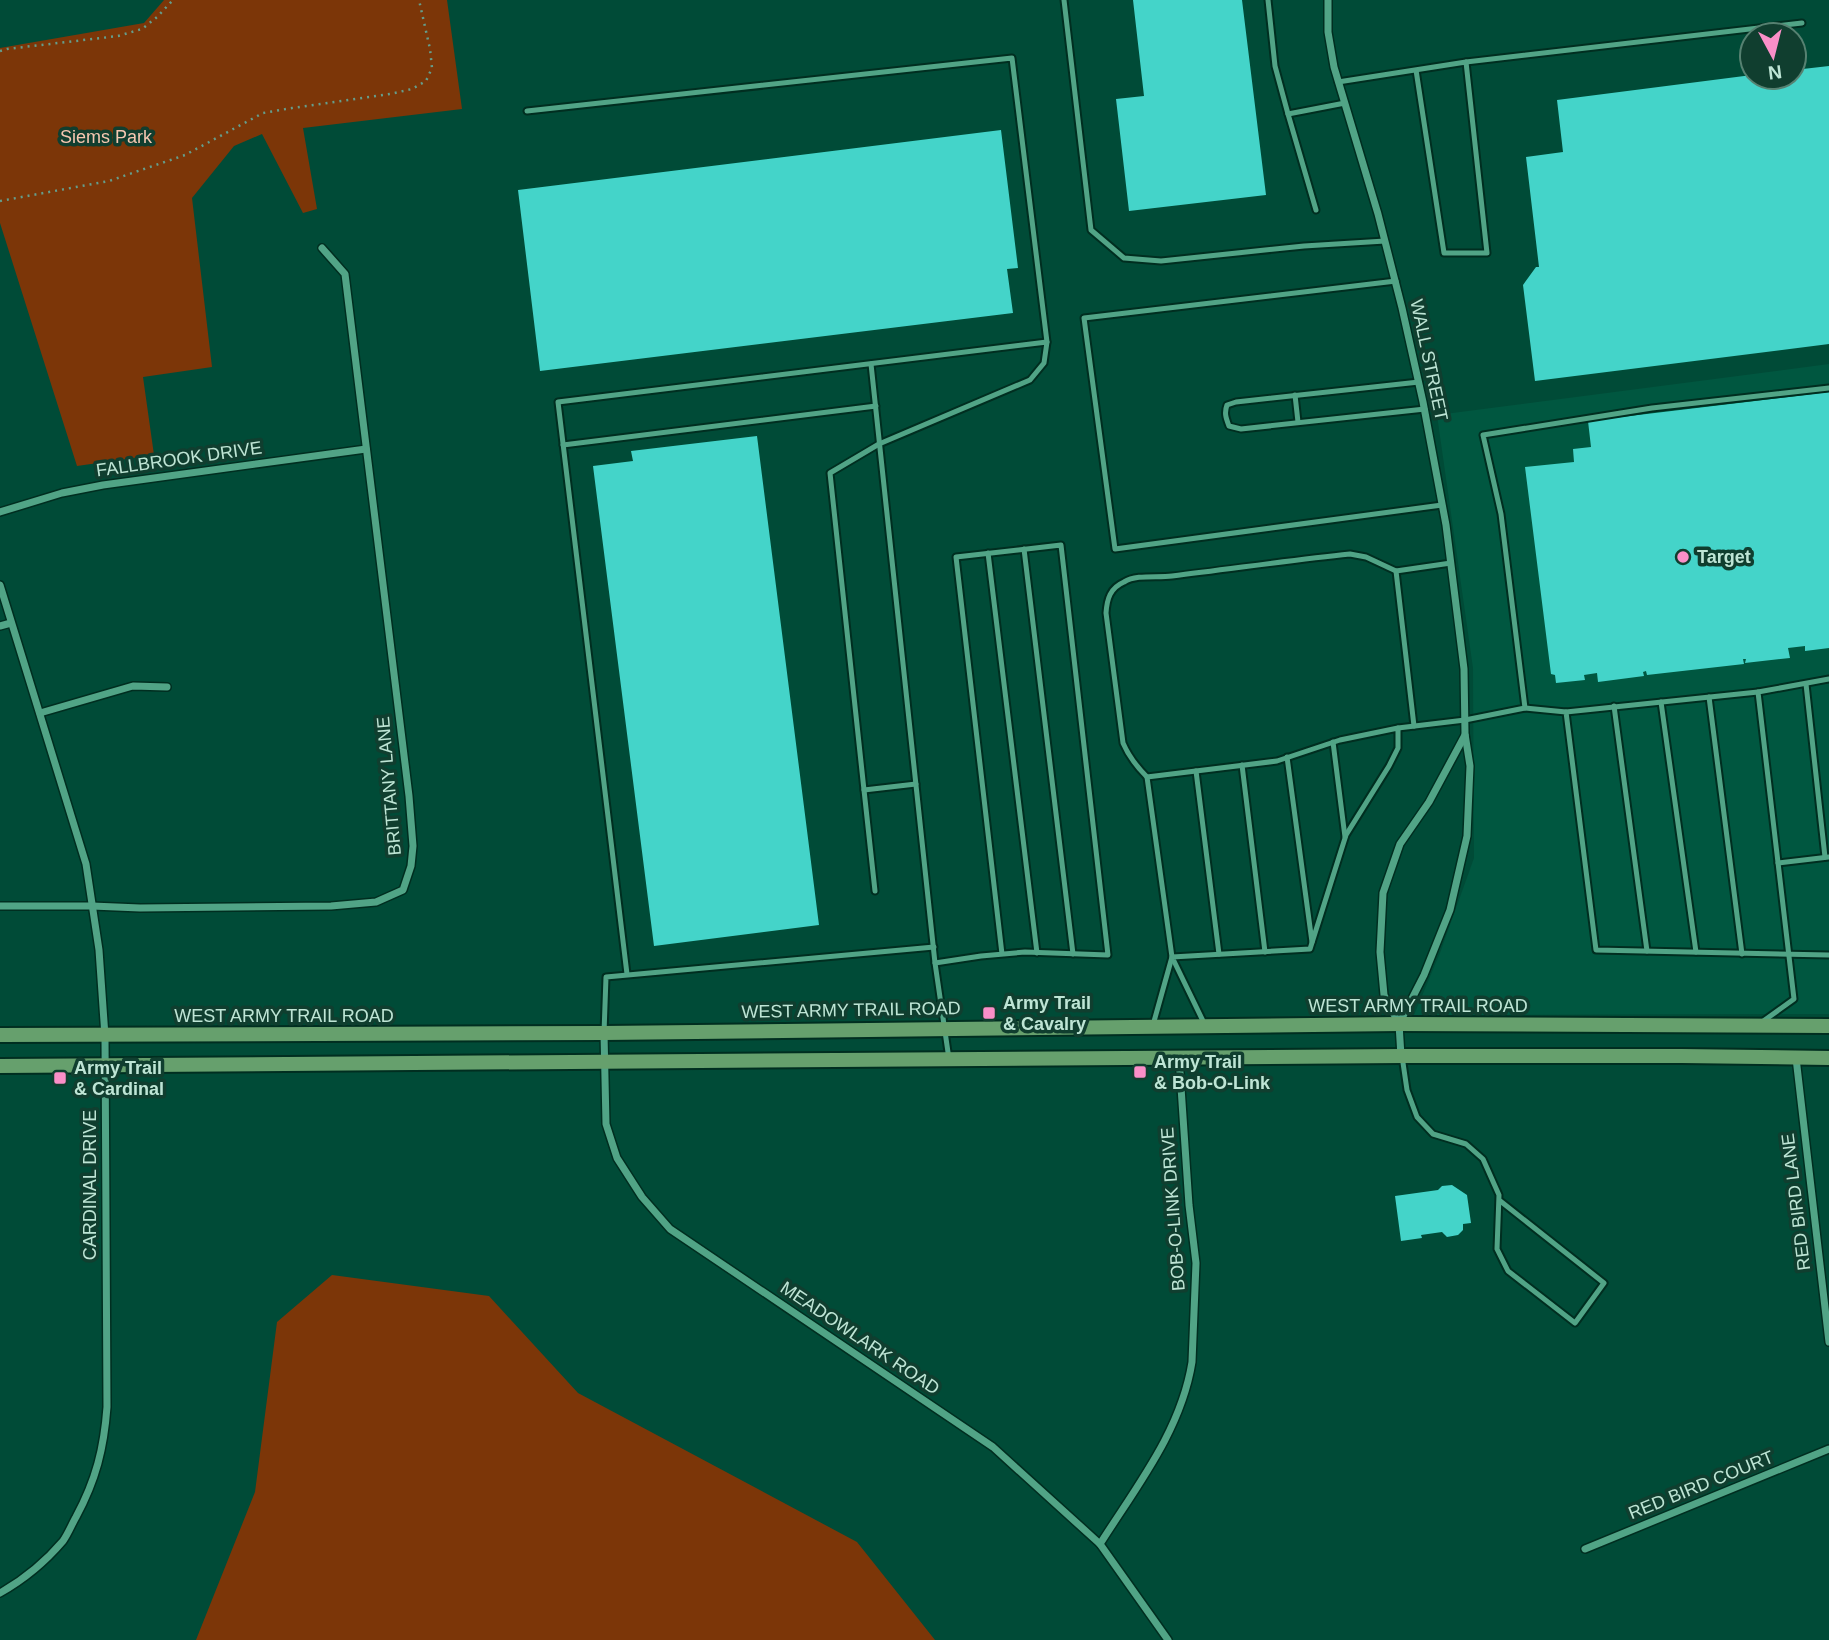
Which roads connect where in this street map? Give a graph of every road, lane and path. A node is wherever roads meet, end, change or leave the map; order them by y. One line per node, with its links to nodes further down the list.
1 (173, 0): 7 (path)
2 (419, 0): 14 (path)
3 (1064, 0): 16 (lane)
4 (1268, 0): 13 (lane)
5 (1328, 0): 10 (street, WALL STREET)
6 (1738, 30): 8 (lane)
7 (0, 51)
8 (1466, 62): 9 (lane); 9 (lane)
9 (1416, 70): 10 (lane)
10 (1338, 82): 11 (street, WALL STREET)
11 (1345, 103): 13 (lane); 16 (street, WALL STREET)
12 (527, 111): 19 (lane)
13 (1288, 114): 15 (lane)
14 (0, 201)
15 (1316, 210)
16 (1385, 241): 18 (street, WALL STREET)
17 (322, 248): 29 (street)
18 (1396, 281): 21 (street, WALL STREET); 30 (lane)
19 (1047, 342): 20 (lane); 27 (lane)
20 (871, 364): 24 (lane); 28 (lane)
21 (1419, 382): 23 (lane); 25 (street, WALL STREET)
22 (1829, 388): 46 (lane)
23 (1295, 396): 26 (lane); 26 (lane)
24 (876, 407): 27 (lane); 28 (lane)
25 (1425, 409): 26 (lane); 30 (street, WALL STREET)
26 (1298, 422)
27 (879, 444): 58 (lane); 59 (lane)
28 (563, 445): 80 (lane)
29 (366, 449): 31 (street, FALLBROOK DRIVE); 65 (street, BRITTANY LANE)
30 (1442, 506): 34 (street, WALL STREET)
31 (0, 512)
32 (1024, 549): 33 (lane); 73 (lane); 73 (lane)
33 (988, 553): 71 (lane); 72 (lane)
34 (1451, 563): 35 (lane); 49 (street, WALL STREET)
35 (1396, 571): 50 (lane); 57 (lane)
36 (0, 585): 37 (street, CARDINAL DRIVE)
37 (11, 622): 38 (street); 48 (street, CARDINAL DRIVE)
38 (0, 626)
39 (1829, 679): 40 (lane)
40 (1806, 684): 42 (lane); 61 (lane)
41 (167, 687): 48 (street)
42 (1758, 692): 43 (lane); 62 (lane)
43 (1709, 697): 44 (lane); 75 (lane)
44 (1661, 702): 45 (lane); 70 (lane)
45 (1614, 706): 47 (lane); 68 (lane)
46 (1525, 708): 47 (lane); 49 (lane)
47 (1566, 712): 68 (lane)
48 (40, 713): 65 (street, CARDINAL DRIVE)
49 (1465, 720): 50 (lane); 52 (street, WALL STREET)
50 (1414, 726): 51 (lane)
51 (1398, 728): 53 (lane); 60 (lane)
52 (1465, 734): 81 (street, WALL STREET); 81 (street, WALL STREET)
53 (1333, 743): 54 (lane); 60 (lane)
54 (1287, 757): 55 (lane); 66 (lane)
55 (1242, 765): 56 (lane); 69 (lane)
56 (1196, 771): 57 (lane); 74 (lane)
57 (1147, 776): 78 (lane)
58 (916, 784): 59 (lane); 67 (lane)
59 (864, 790): 63 (lane)
60 (1345, 837): 66 (lane)
61 (1827, 857): 62 (lane)
62 (1778, 863): 76 (lane)
63 (875, 891)
64 (0, 906): 65 (street)
65 (92, 906): 89 (street, CARDINAL DRIVE)
66 (1312, 944): 69 (lane)
67 (934, 947): 79 (lane); 80 (lane)
68 (1647, 951): 70 (lane)
69 (1265, 952): 74 (lane)
70 (1696, 952): 75 (lane)
71 (1037, 953): 72 (lane); 73 (lane)
72 (1002, 954): 79 (lane)
73 (1073, 954)
74 (1219, 954): 78 (lane)
75 (1742, 954): 76 (lane)
76 (1789, 955): 77 (lane); 84 (lane)
77 (1829, 955)
78 (1172, 957): 82 (lane); 83 (lane)
79 (935, 963): 86 (lane)
80 (627, 974): 87 (lane)
81 (1399, 1024): 83 (main road, WEST ARMY TRAIL ROAD); 84 (main road, WEST ARMY TRAIL ROAD); 90 (street, WALL STREET)
82 (1152, 1026): 83 (main road, WEST ARMY TRAIL ROAD); 86 (main road, WEST ARMY TRAIL ROAD)
83 (1205, 1026)
84 (1756, 1026): 85 (main road, WEST ARMY TRAIL ROAD)
85 (1829, 1026)
86 (944, 1028): 87 (main road, WEST ARMY TRAIL ROAD); 94 (lane)
87 (604, 1033): 89 (main road, WEST ARMY TRAIL ROAD); 95 (street, MEADOWLARK ROAD)
88 (0, 1035): 89 (main road, WEST ARMY TRAIL ROAD)
89 (105, 1036): 97 (street, CARDINAL DRIVE)
90 (1402, 1056): 91 (main road); 92 (main road); 98 (lane)
91 (1179, 1058): 94 (main road); 101 (street, BOB-O-LINK DRIVE)
92 (1796, 1058): 93 (main road); 99 (street, RED BIRD LANE)
93 (1829, 1058)
94 (949, 1059): 95 (main road)
95 (604, 1062): 97 (main road); 101 (street, MEADOWLARK ROAD)
96 (0, 1066): 97 (main road)
97 (105, 1066): 103 (street, CARDINAL DRIVE)
98 (1499, 1200): 98 (lane)
99 (1829, 1342)
100 (1829, 1449): 102 (street, RED BIRD COURT)
101 (1100, 1544): 104 (street, MEADOWLARK ROAD)
102 (1585, 1549)
103 (0, 1593)
104 (1168, 1640)

